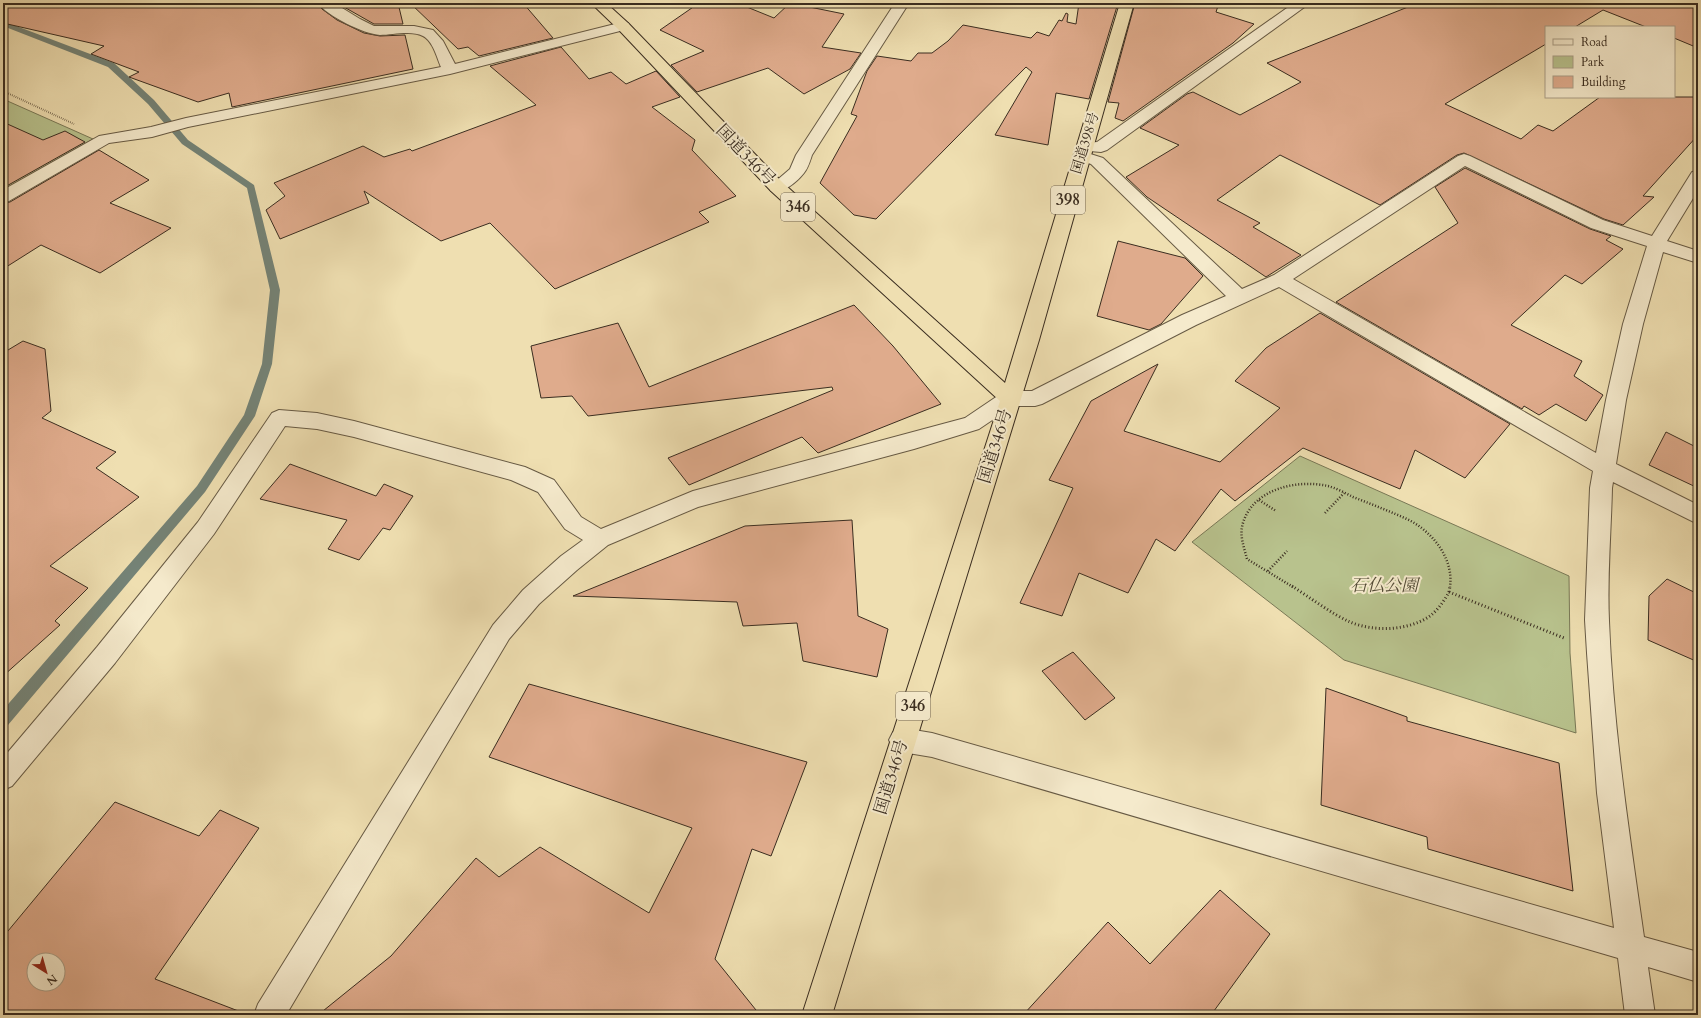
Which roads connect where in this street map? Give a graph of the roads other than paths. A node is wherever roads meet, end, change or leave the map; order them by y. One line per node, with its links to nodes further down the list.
1 (325, 3): 7 (street)
2 (598, 3): 6 (highway, 国道346号 / 346)
3 (902, 3): 10 (street)
4 (1127, 3): 8 (highway, 国道398号 / 398)
5 (1303, 3): 8 (street)
6 (623, 26): 7 (street); 10 (highway, 国道346号 / 346)
7 (450, 70): 11 (street)
8 (1083, 152): 15 (street); 16 (highway, 国道398号 / 398)
9 (1698, 176): 12 (street)
10 (776, 187): 16 (highway, 国道346号 / 346)
11 (3, 197)
12 (1657, 242): 13 (street); 14 (street); 17 (street)
13 (1698, 257)
14 (1280, 279): 15 (street); 17 (street)
15 (1240, 298): 16 (street)
16 (1010, 398): 19 (street); 20 (highway, 国道346号 / 346)
17 (1605, 468): 18 (street); 22 (street)
18 (1698, 515)
19 (600, 539): 21 (street); 24 (street)
20 (902, 740): 22 (street); 25 (highway, 国道346号 / 346)
21 (3, 777)
22 (1631, 948): 23 (street); 26 (street)
23 (1698, 968)
24 (269, 1015)
25 (817, 1015)
26 (1640, 1015)

